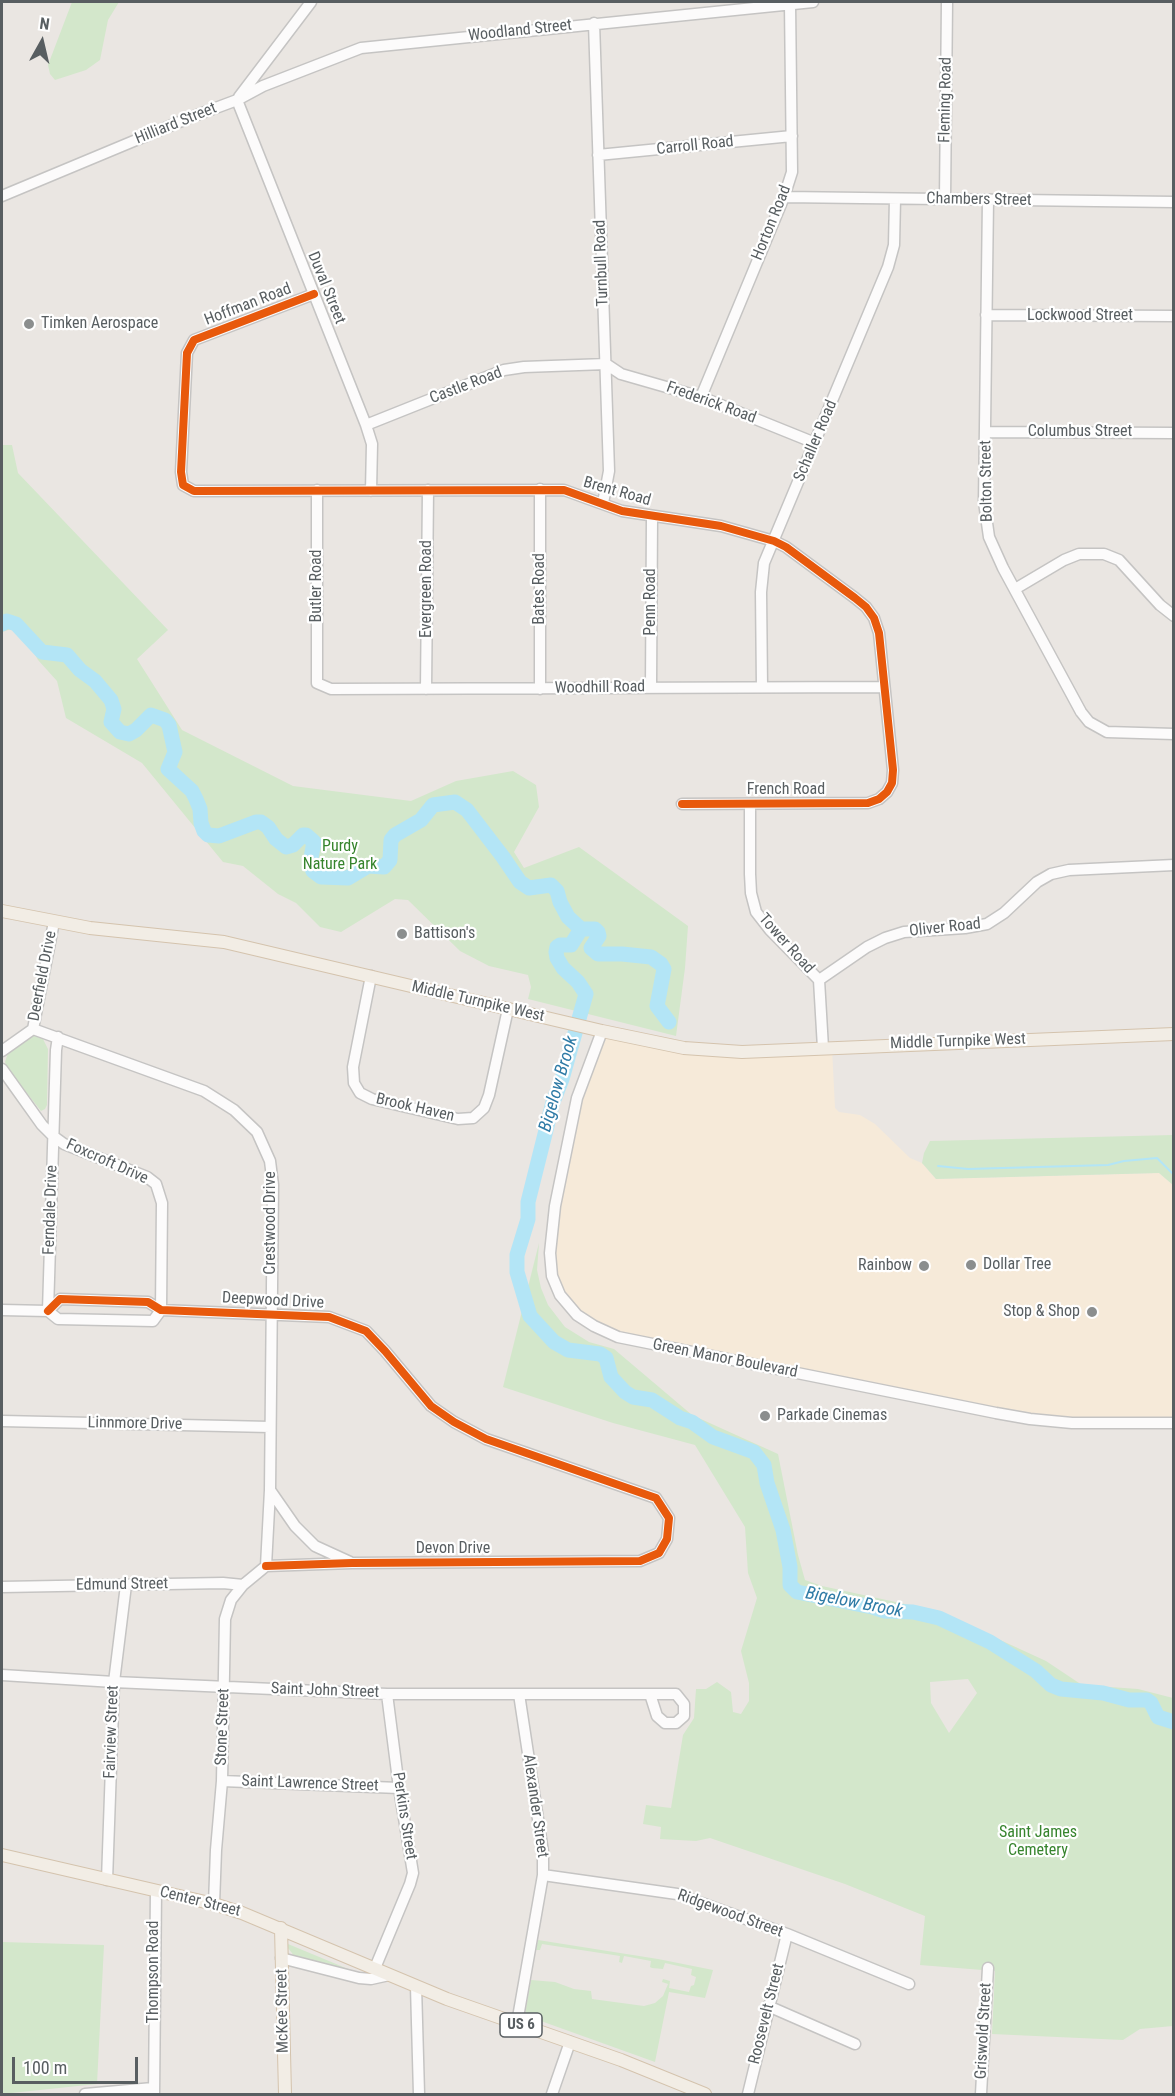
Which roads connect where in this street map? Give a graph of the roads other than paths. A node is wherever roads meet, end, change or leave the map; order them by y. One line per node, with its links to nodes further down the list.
1 (311, 2): 6 (street, Hilliard Street)
2 (813, 2): 4 (street, Woodland Street)
3 (947, 2): 12 (street, Fleming Road)
4 (790, 4): 5 (street, Woodland Street); 7 (street, Horton Road)
5 (594, 24): 6 (street, Woodland Street); 8 (street, Turnbull Road)
6 (237, 100): 9 (street, Hilliard Street); 15 (street, Duval Street)
7 (792, 136): 8 (street, Carroll Road); 10 (street, Horton Road)
8 (598, 155): 18 (street, Turnbull Road)
9 (2, 196)
10 (784, 197): 11 (street, Chambers Street); 19 (street, Horton Road)
11 (895, 199): 12 (street, Chambers Street); 23 (street, Schaller Road)
12 (945, 199): 13 (street, Chambers Street)
13 (988, 200): 14 (street, Chambers Street); 16 (street, Bolton Street)
14 (1173, 202)
15 (314, 294): 20 (street, Duval Street); 24 (street, Hoffman Road)
16 (986, 315): 17 (street, Lockwood Street); 21 (street, Bolton Street)
17 (1173, 316)
18 (606, 364): 19 (street, Frederick Road); 20 (street, Castle Road); 29 (street, Turnbull Road)
19 (701, 396): 23 (street, Frederick Road)
20 (366, 425): 27 (street, Duval Street)
21 (986, 432): 22 (street, Columbus Street); 32 (street, Bolton Street)
22 (1173, 432)
23 (815, 443): 31 (street, Schaller Road)
24 (183, 485): 26 (street, Brent Road)
25 (540, 489): 28 (street, Brent Road); 29 (street, Brent Road); 39 (street, Bates Road)
26 (317, 490): 27 (street, Brent Road); 34 (street, Butler Road)
27 (371, 490): 28 (street, Brent Road)
28 (428, 490): 38 (street, Evergreen Road)
29 (603, 503): 30 (street, Brent Road)
30 (652, 516): 31 (street, Brent Road); 35 (street, Penn Road)
31 (774, 541): 36 (street, Schaller Road); 37 (street, Brent Road)
32 (1015, 589): 33 (street); 40 (street, Bolton Street)
33 (1173, 616)
34 (317, 683): 38 (street, Woodhill Road)
35 (651, 687): 36 (street, Woodhill Road); 39 (street, Woodhill Road)
36 (762, 687): 37 (street, Woodhill Road)
37 (884, 687): 41 (street, Brent Road)
38 (426, 688): 39 (street, Woodhill Road)
39 (540, 689)
40 (1173, 734)
41 (887, 792): 43 (street, French Road)
42 (682, 804): 43 (street, French Road)
43 (750, 804): 48 (street, Tower Road)
44 (1173, 865): 48 (street, Oliver Road)
45 (2, 911): 46 (main road, Middle Turnpike West)
46 (54, 922): 47 (main road, Middle Turnpike West); 50 (street, Deerfield Drive)
47 (371, 976): 49 (main road, Middle Turnpike West); 49 (street, Brook Haven)
48 (819, 980): 54 (street, Tower Road)
49 (508, 1009): 51 (main road, Middle Turnpike West)
50 (33, 1029): 53 (street, Crestwood Drive); 55 (street, Deerfield Drive)
51 (602, 1031): 54 (main road, Middle Turnpike West); 63 (street, Green Manor Boulevard)
52 (1173, 1034): 54 (main road, Middle Turnpike West)
53 (58, 1037): 57 (street, Ferndale Drive); 61 (street, Crestwood Drive)
54 (823, 1048)
55 (2, 1051)
56 (2, 1069): 57 (street, Foxcroft Drive)
57 (53, 1136): 58 (street, Foxcroft Drive); 60 (street, Ferndale Drive)
58 (161, 1310): 60 (street, Deepwood Drive); 60 (street, Deepwood Drive); 61 (street, Deepwood Drive)
59 (2, 1311): 60 (street, Deepwood Drive)
60 (48, 1311)
61 (271, 1314): 64 (street, Crestwood Drive); 66 (street, Deepwood Drive)
62 (2, 1421): 64 (street, Linnmore Drive)
63 (1173, 1423)
64 (270, 1427): 65 (street, Crestwood Drive)
65 (270, 1490): 67 (street, Devon Drive); 68 (street, Crestwood Drive)
66 (640, 1561): 67 (street, Devon Drive)
67 (352, 1563): 68 (street, Devon Drive)
68 (266, 1566): 70 (street, Stone Street)
69 (126, 1585): 70 (street, Edmund Street); 71 (street, Edmund Street); 73 (street, Fairview Street)
70 (243, 1586): 74 (street, Stone Street)
71 (2, 1587)
72 (2, 1675): 73 (street, Saint John Street)
73 (114, 1682): 74 (street, Saint John Street); 82 (street, Fairview Street)
74 (224, 1688): 75 (street, Saint John Street); 78 (street, Stone Street)
75 (387, 1694): 76 (street, Saint John Street); 79 (street, Perkins Street)
76 (519, 1694): 77 (street, Saint John Street); 81 (street, Alexander Street)
77 (650, 1694)
78 (222, 1781): 79 (street, Saint Lawrence Street); 84 (street, Stone Street)
79 (399, 1788): 88 (street, Perkins Street)
80 (2, 1855): 82 (main road, Center Street / US 6)
81 (543, 1875): 86 (street, Ridgewood Street); 94 (street, Alexander Street)
82 (107, 1880): 83 (main road, Center Street / US 6)
83 (156, 1891): 84 (main road, Center Street / US 6); 97 (street, Thompson Road)
84 (214, 1905): 85 (main road, Center Street / US 6)
85 (281, 1929): 87 (main road, McKee Street); 88 (main road, Center Street / US 6)
86 (787, 1934): 91 (street, Ridgewood Street); 93 (street, Roosevelt Street)
87 (281, 1958): 90 (street); 99 (main road, McKee Street)
88 (375, 1968): 90 (main road, Center Street / US 6)
89 (988, 1968): 104 (street, Griswold Street)
90 (389, 1974): 92 (main road, Center Street / US 6)
91 (909, 1984)
92 (416, 1986): 94 (main road, Center Street / US 6); 100 (street)
93 (768, 2006): 96 (street); 103 (street, Roosevelt Street)
94 (517, 2023): 95 (main road, Center Street / US 6)
95 (570, 2042): 101 (street); 102 (main road, Center Street / US 6)
96 (855, 2044)
97 (154, 2091): 98 (street, Thompson Road)
98 (85, 2094)
99 (285, 2094)
100 (418, 2094)
101 (552, 2094)
102 (702, 2094)
103 (748, 2094)
104 (981, 2094)

